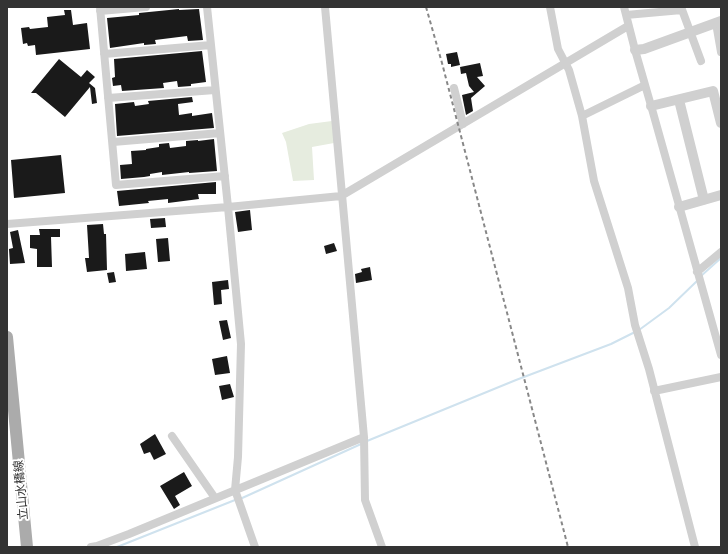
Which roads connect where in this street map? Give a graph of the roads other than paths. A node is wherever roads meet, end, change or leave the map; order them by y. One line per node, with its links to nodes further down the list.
1 (146, 7): 5 (street)
2 (206, 7): 11 (street)
3 (325, 7): 30 (street)
4 (550, 7): 16 (street)
5 (100, 9): 14 (street)
6 (682, 9): 7 (street); 10 (street)
7 (625, 11): 9 (street)
8 (718, 22): 10 (street); 13 (street)
9 (628, 26): 12 (street); 16 (street)
10 (690, 32): 12 (street); 15 (street)
11 (211, 45): 14 (street); 19 (street)
12 (635, 50): 17 (street)
13 (721, 52)
14 (104, 54): 20 (street)
15 (701, 61)
16 (565, 63): 23 (street); 25 (street)
17 (645, 85): 22 (street); 23 (street)
18 (454, 88): 25 (street)
19 (216, 90): 20 (street); 26 (street)
20 (108, 98): 27 (street)
21 (679, 100): 22 (street); 24 (street); 31 (street)
22 (651, 106): 33 (street)
23 (582, 116): 40 (street)
24 (721, 123)
25 (463, 124): 30 (street)
26 (220, 133): 27 (street); 28 (street)
27 (112, 142): 28 (street)
28 (225, 176): 32 (street)
29 (721, 195): 31 (street)
30 (342, 196): 32 (street); 42 (street)
31 (704, 200): 33 (street)
32 (228, 206): 34 (street); 43 (street)
33 (679, 207): 36 (street)
34 (7, 224)
35 (721, 252): 36 (street)
36 (697, 272): 38 (street)
37 (7, 337): 45 (main road, 立山水橋線)
38 (721, 355)
39 (721, 377): 40 (street)
40 (654, 391): 49 (street)
41 (172, 436): 44 (street)
42 (364, 437): 43 (street); 48 (street)
43 (235, 490): 44 (street); 47 (street)
44 (215, 498): 46 (street)
45 (27, 547)
46 (91, 547)
47 (255, 547)
48 (382, 547)
49 (695, 547)

